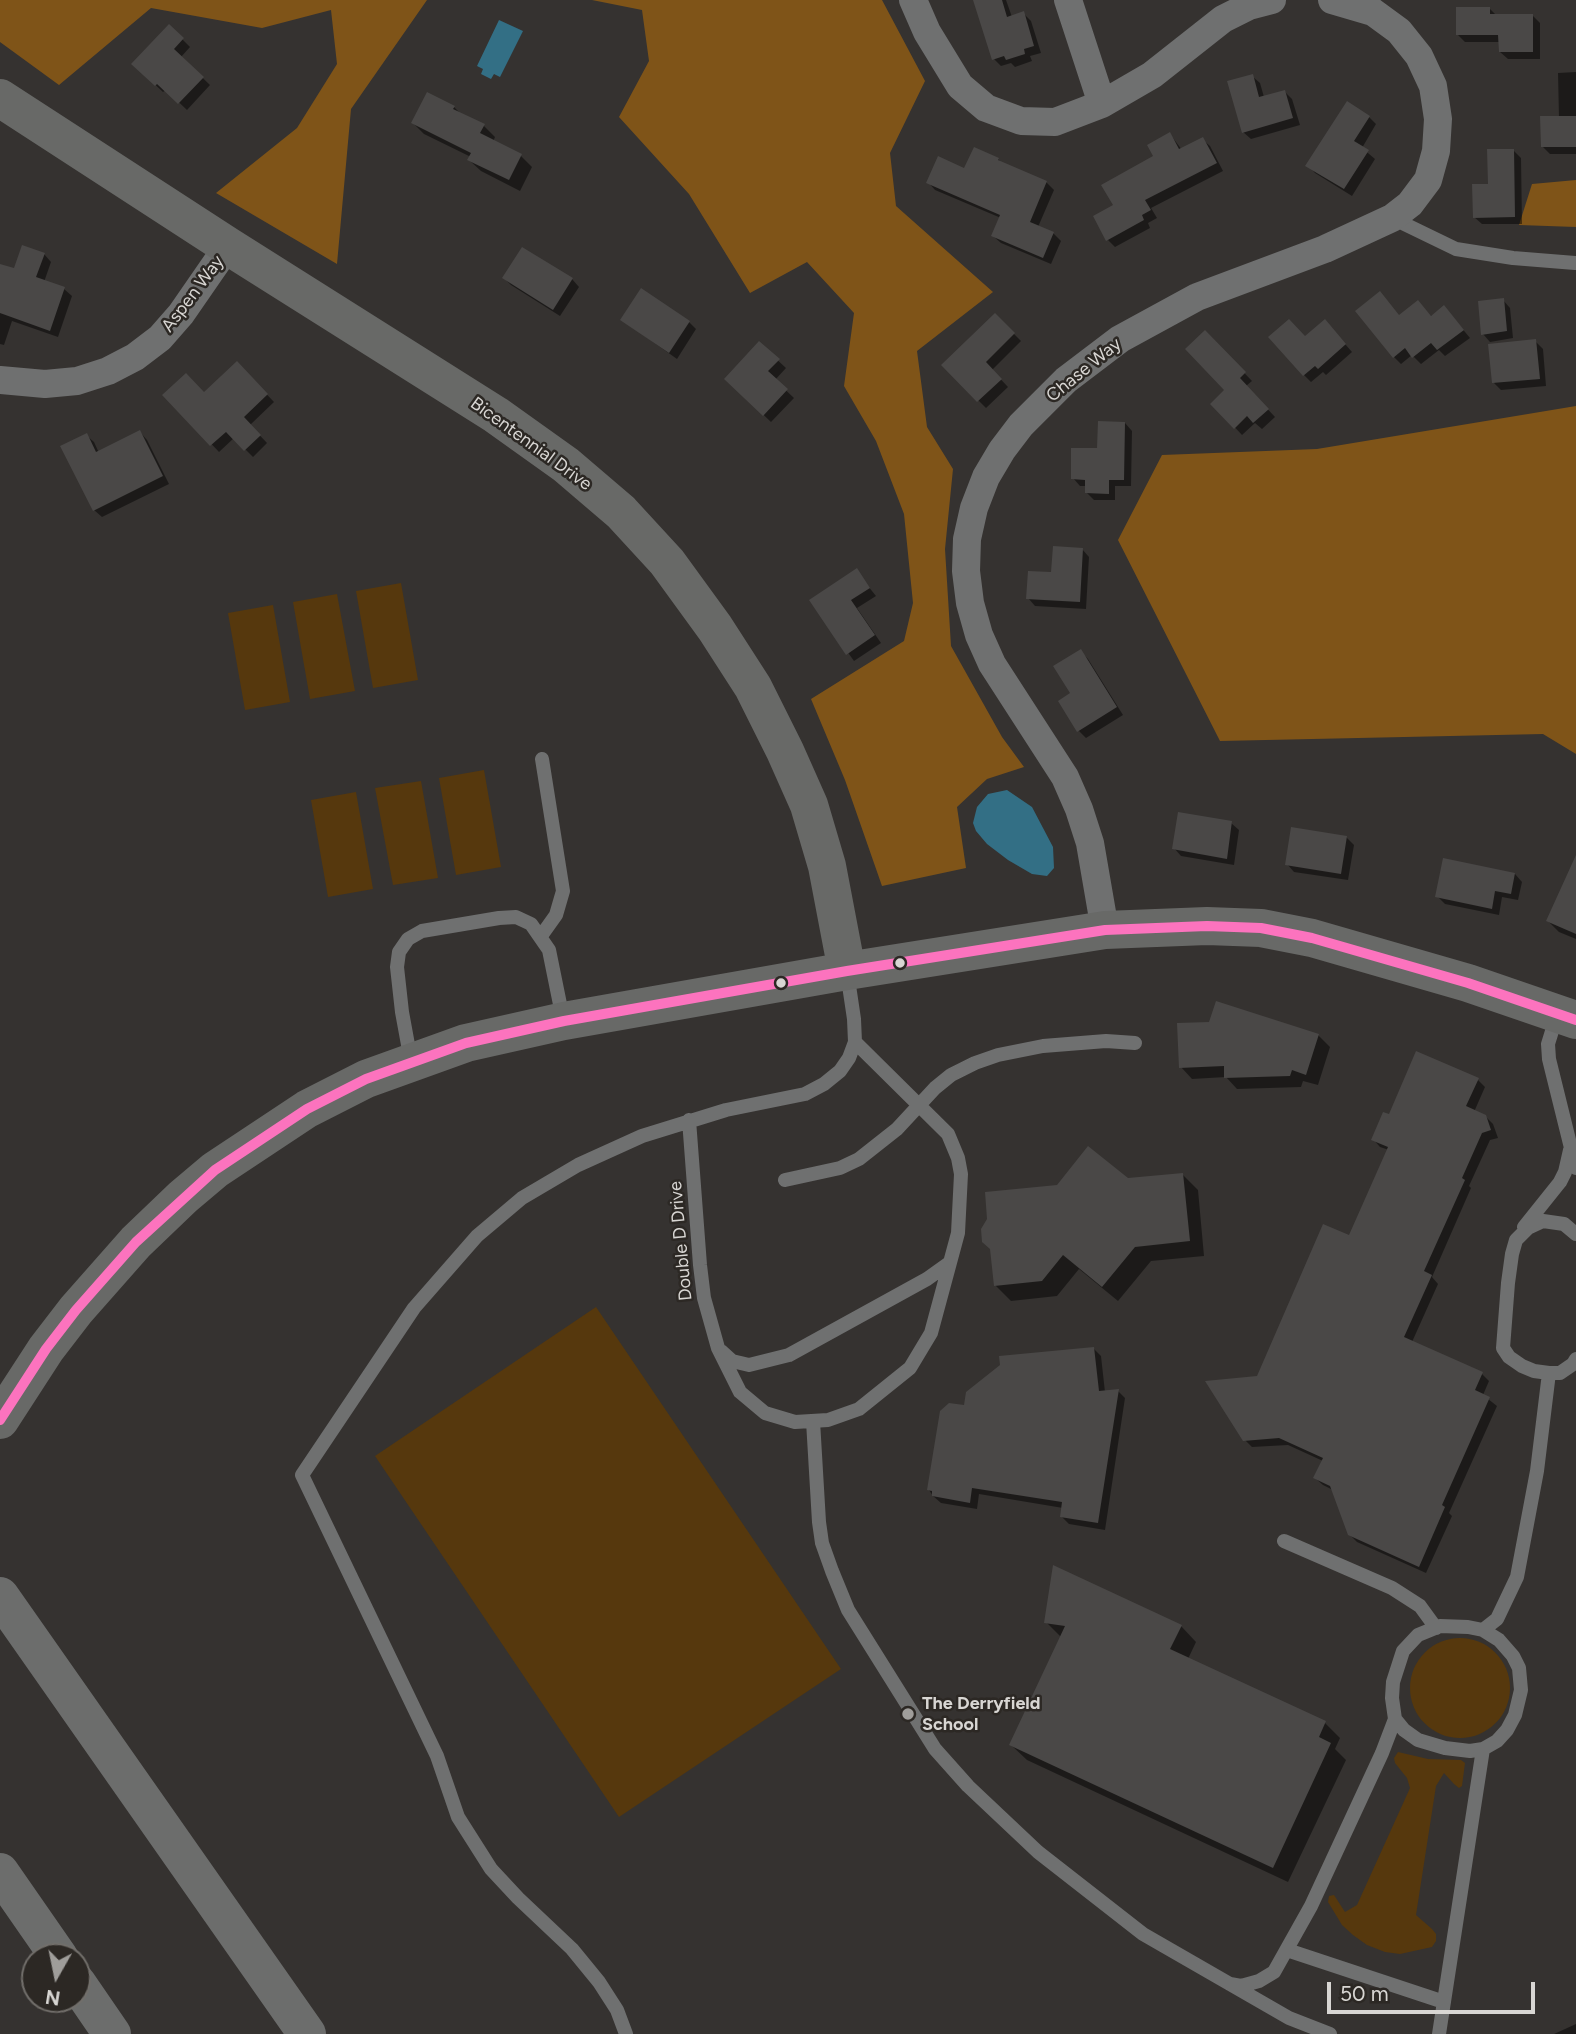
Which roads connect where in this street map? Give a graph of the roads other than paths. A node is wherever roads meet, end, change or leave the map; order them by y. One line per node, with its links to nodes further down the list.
1 (913, 0): 6 (street)
2 (1068, 0): 6 (street)
3 (1272, 0): 6 (street)
4 (1332, 0): 7 (street, Chase Way)
5 (0, 98): 8 (street, Bicentennial Drive)
6 (1102, 104)
7 (1392, 218): 9 (lane); 12 (street, Chase Way)
8 (228, 246): 10 (street, Aspen Way); 14 (street, Bicentennial Drive)
9 (1575, 263)
10 (0, 380)
11 (542, 759): 13 (lane)
12 (1105, 930): 14 (street); 15 (street)
13 (541, 936): 16 (lane); 19 (lane)
14 (847, 971): 16 (street); 17 (lane)
15 (1567, 1017): 22 (lane)
16 (564, 1021): 19 (street)
17 (855, 1042): 20 (lane, Double D Drive); 21 (lane)
18 (1135, 1043): 20 (lane)
19 (411, 1061): 31 (street)
20 (919, 1104): 24 (lane); 27 (lane, Double D Drive)
21 (690, 1120): 28 (lane, Double D Drive); 47 (lane)
22 (1571, 1145): 23 (lane); 26 (lane)
23 (1576, 1168)
24 (785, 1180)
25 (1576, 1234): 26 (lane)
26 (1516, 1240): 30 (lane)
27 (948, 1264): 28 (lane); 32 (lane, Double D Drive)
28 (718, 1348): 32 (lane, Double D Drive)
29 (1576, 1359): 30 (lane)
30 (1549, 1373): 36 (lane)
31 (8, 1408)
32 (813, 1421): 42 (lane)
33 (1284, 1541): 35 (lane)
34 (0, 1597): 46 (highway)
35 (1436, 1628): 36 (lane); 37 (lane)
36 (1483, 1630): 38 (lane)
37 (1395, 1719): 38 (lane); 41 (lane)
38 (1483, 1749): 43 (lane)
39 (0, 1872): 40 (highway)
40 (49, 1943)
41 (1287, 1950): 42 (lane); 43 (lane)
42 (1229, 1984): 48 (lane)
43 (1444, 2002): 49 (lane)
44 (91, 2003): 45 (highway)
45 (113, 2034)
46 (307, 2034)
47 (626, 2034)
48 (1330, 2034)
49 (1439, 2034)

